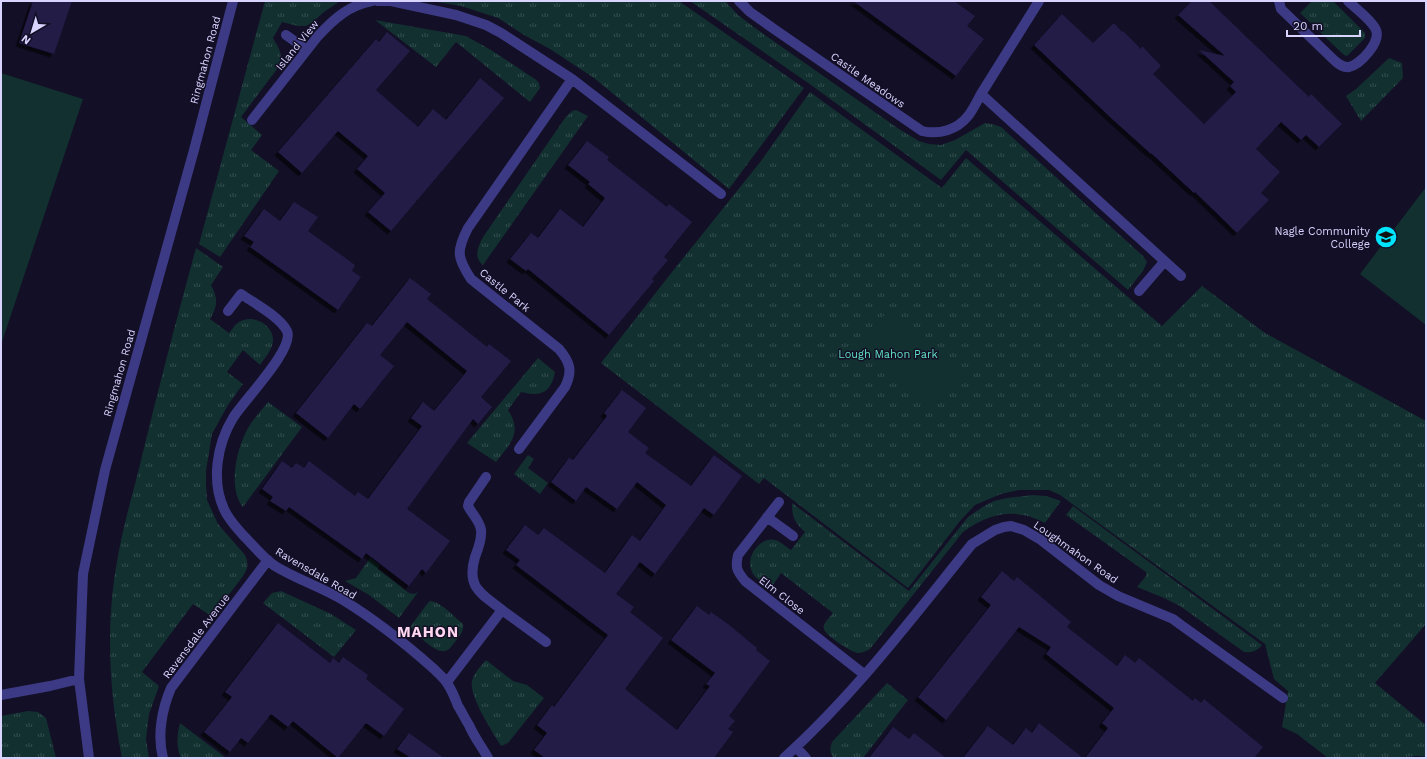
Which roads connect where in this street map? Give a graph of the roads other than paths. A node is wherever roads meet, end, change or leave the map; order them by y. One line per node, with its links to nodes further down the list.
1 (233, 1): 28 (street, Ringmahon Road)
2 (372, 1): 10 (street, Island View)
3 (377, 1): 4 (street)
4 (391, 1): 11 (street)
5 (739, 1): 12 (street, Castle Meadows)
6 (1039, 1): 12 (street, Castle Meadows)
7 (1279, 1): 8 (street)
8 (1348, 1)
9 (286, 36): 10 (street)
10 (307, 50): 13 (street, Island View)
11 (572, 79): 14 (street); 19 (street, Castle Park)
12 (981, 94): 15 (street)
13 (252, 120)
14 (721, 194)
15 (1164, 262): 16 (street); 17 (street)
16 (1181, 276)
17 (1140, 291)
18 (228, 311): 24 (street, Ravensdale Road)
19 (519, 449)
20 (486, 477): 25 (street)
21 (779, 502): 22 (street, Elm Close)
22 (767, 517): 23 (street); 27 (street, Elm Close)
23 (793, 536)
24 (268, 560): 29 (street, Ravensdale Road); 34 (street, Ravensdale Avenue)
25 (502, 610): 26 (street); 29 (street)
26 (546, 642)
27 (865, 675): 31 (street, Loughmahon Road); 32 (street, Loughmahon Road)
28 (79, 679): 30 (street); 33 (street, Ringmahon Road)
29 (447, 682): 35 (street, Ravensdale Road)
30 (1, 695)
31 (1282, 698)
32 (796, 747): 36 (street, Loughmahon Road); 37 (street)
33 (89, 758)
34 (163, 758)
35 (488, 758)
36 (784, 758)
37 (806, 758)

